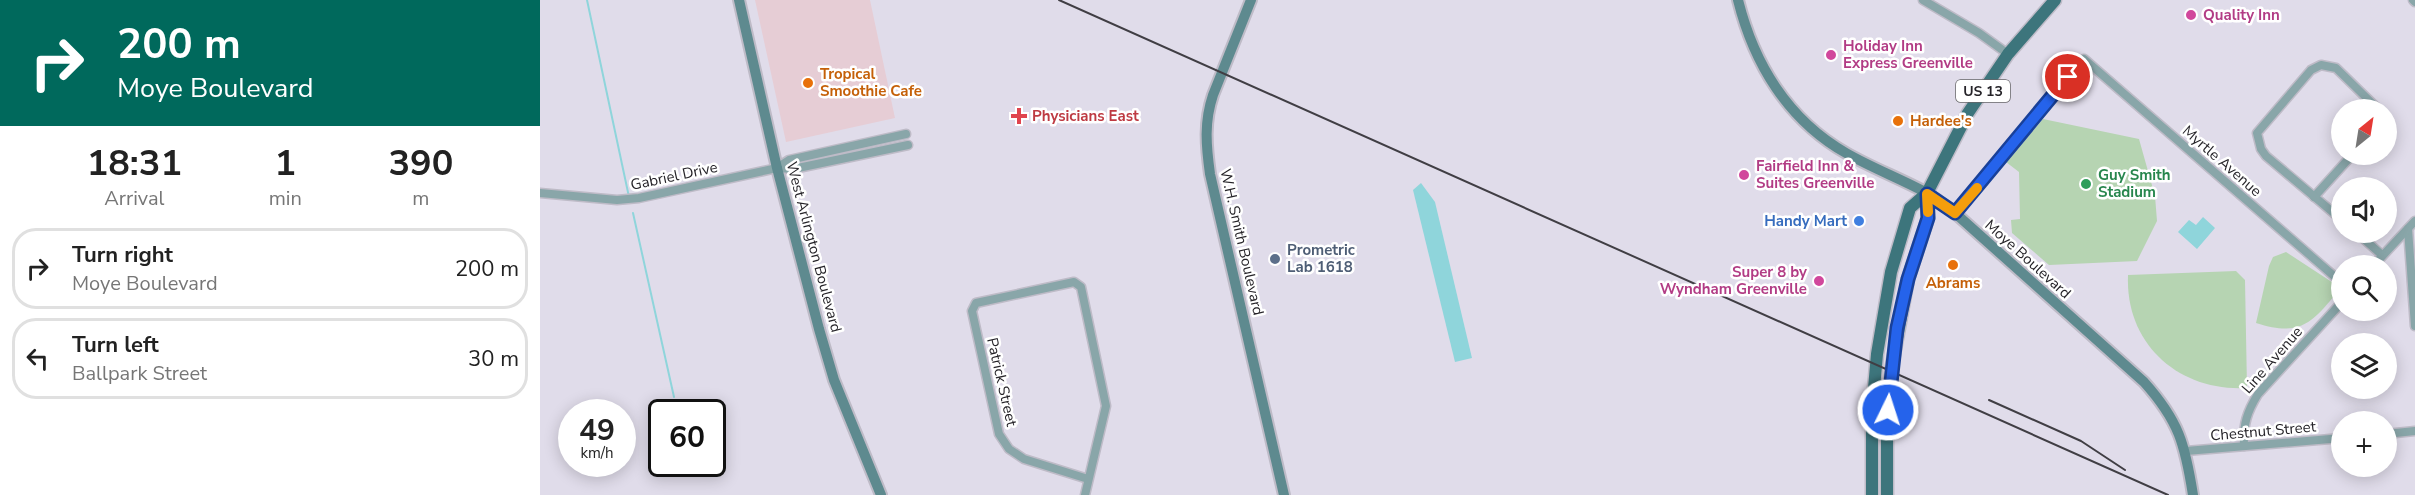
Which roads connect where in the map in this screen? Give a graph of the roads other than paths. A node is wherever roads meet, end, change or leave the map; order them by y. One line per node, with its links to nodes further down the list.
1 (739, 0): 11 (main road, West Arlington Boulevard)
2 (1251, 0): 33 (main road, W.H. Smith Boulevard)
3 (1738, 0): 13 (main road, Moye Boulevard)
4 (1923, 0): 6 (street)
5 (2055, 0): 6 (main road, US 13)
6 (2008, 54): 13 (main road, US 13)
7 (2368, 99): 14 (street)
8 (906, 134): 11 (street)
9 (908, 145): 11 (street)
10 (2343, 165): 14 (street)
11 (777, 168): 12 (street, Gabriel Drive); 31 (main road, West Arlington Boulevard)
12 (540, 193)
13 (1927, 194): 16 (main road, Moye Boulevard); 34 (main road, US 13); 35 (main road, US 13)
14 (2314, 197): 15 (street)
15 (2331, 211)
16 (1955, 213): 21 (street, Myrtle Avenue); 29 (main road, Moye Boulevard)
17 (2415, 221): 18 (street)
18 (2408, 229): 20 (street); 22 (street)
19 (2368, 243): 20 (street)
20 (2382, 255)
21 (2331, 273)
22 (2414, 304): 24 (street)
23 (2331, 314): 28 (street, Line Avenue)
24 (2415, 326)
25 (2415, 431): 26 (street)
26 (2397, 433)
27 (2331, 439): 28 (street, Chestnut Street)
28 (2244, 446): 29 (street, Chestnut Street)
29 (2186, 451): 36 (main road, Moye Boulevard)
30 (1088, 479): 30 (street, Patrick Street); 32 (street)
31 (881, 495)
32 (1084, 495)
33 (1284, 495)
34 (1872, 495)
35 (1887, 495)
36 (2193, 495)

